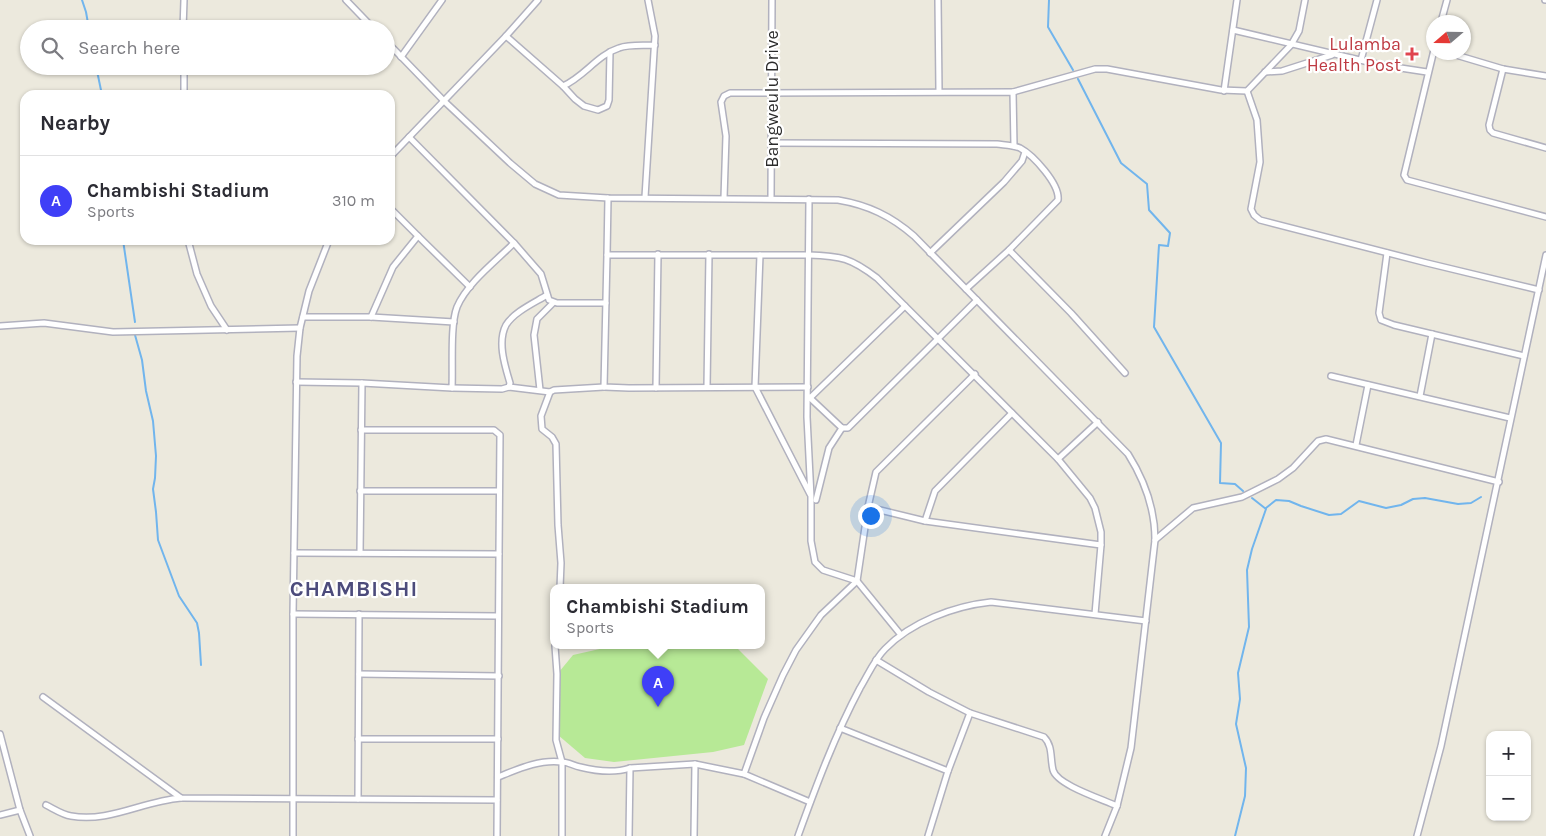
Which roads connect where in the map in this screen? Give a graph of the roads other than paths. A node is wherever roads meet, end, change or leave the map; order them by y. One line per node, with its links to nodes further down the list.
1 (184, 0): 13 (street)
2 (346, 0): 14 (street)
3 (442, 0): 22 (street)
4 (538, 0): 16 (street)
5 (648, 0): 17 (street)
6 (772, 0): 37 (street, Bangweulu Drive)
7 (938, 0): 33 (street)
8 (1237, 0): 15 (street)
9 (1305, 0): 18 (street)
10 (1377, 0): 24 (street)
11 (1448, 0): 12 (street)
12 (1443, 15)
13 (183, 20)
14 (365, 20)
15 (1233, 30): 18 (street); 34 (street)
16 (506, 36): 31 (street); 38 (street)
17 (655, 45): 20 (street); 45 (street)
18 (1291, 45): 21 (street); 27 (street)
19 (395, 50): 22 (street)
20 (610, 52): 31 (street); 31 (street)
21 (1333, 55): 24 (street); 27 (street)
22 (402, 57): 38 (street)
23 (1471, 59): 26 (street)
24 (1361, 60): 28 (street)
25 (1431, 60): 28 (street)
26 (1503, 69): 30 (street); 42 (street)
27 (1265, 72): 36 (street)
28 (1428, 72): 51 (street)
29 (184, 75): 32 (street)
30 (1546, 76)
31 (563, 86)
32 (184, 90)
33 (939, 91): 35 (street); 37 (street)
34 (1224, 91): 35 (street); 36 (street)
35 (1013, 92): 41 (street)
36 (1247, 92): 58 (street)
37 (772, 94): 40 (street, Bangweulu Drive); 47 (street)
38 (444, 101): 39 (street); 46 (street)
39 (409, 137): 43 (street); 53 (street)
40 (772, 143): 41 (street); 48 (street, Bangweulu Drive)
41 (1014, 146): 44 (street)
42 (1546, 148)
43 (395, 152)
44 (1025, 152): 56 (street); 57 (street)
45 (644, 197): 46 (street); 47 (street)
46 (608, 198): 61 (street)
47 (724, 198): 48 (street)
48 (771, 198): 49 (street)
49 (809, 199): 57 (street); 63 (street)
50 (395, 213): 52 (street)
51 (1546, 217)
52 (418, 236): 65 (street); 74 (street)
53 (514, 243): 65 (street); 68 (street)
54 (189, 245): 78 (street)
55 (327, 245): 73 (street)
56 (1009, 250): 66 (street); 82 (street)
57 (930, 253): 66 (street)
58 (1387, 253): 67 (street); 79 (street)
59 (658, 254): 60 (street); 61 (street); 94 (street)
60 (710, 254): 62 (street); 90 (street)
61 (607, 255): 71 (street)
62 (760, 255): 63 (street); 91 (street)
63 (809, 255): 72 (street); 92 (street)
64 (1546, 255): 67 (street)
65 (470, 287): 75 (street)
66 (966, 289): 69 (street)
67 (1539, 290): 81 (street)
68 (547, 295): 70 (street); 88 (street)
69 (977, 300): 80 (street); 101 (street)
70 (553, 303): 71 (street); 95 (street)
71 (606, 304): 89 (street)
72 (905, 306): 80 (street); 98 (street)
73 (303, 317): 74 (street); 77 (street)
74 (371, 318): 75 (street)
75 (454, 322): 93 (street)
76 (0, 326): 78 (street)
77 (300, 328): 78 (street); 85 (street)
78 (226, 330)
79 (1432, 334): 81 (street); 97 (street)
80 (939, 338): 83 (street); 102 (street)
81 (1524, 356): 100 (street)
82 (1125, 373)
83 (975, 374): 99 (street); 111 (street)
84 (1331, 376): 87 (street)
85 (296, 382): 86 (street); 115 (street)
86 (362, 383): 93 (street); 103 (street)
87 (1368, 384): 97 (street); 104 (street)
88 (509, 387): 93 (street); 95 (street)
89 (604, 387): 94 (street); 96 (street)
90 (707, 387): 91 (street); 94 (street)
91 (755, 387): 92 (street); 109 (street)
92 (808, 387): 98 (street)
93 (452, 388)
94 (656, 388)
95 (540, 390): 96 (street)
96 (550, 392): 119 (street)
97 (1420, 396): 100 (street)
98 (809, 397): 102 (street); 109 (street)
99 (1012, 413): 105 (street); 112 (street)
100 (1510, 418): 106 (street)
101 (1098, 422): 105 (street); 113 (street)
102 (842, 428): 110 (street)
103 (361, 430): 107 (street); 108 (street)
104 (1356, 445): 106 (street); 113 (street)
105 (1058, 459): 114 (street)
106 (1499, 482): 160 (street)
107 (360, 491): 108 (street); 116 (street)
108 (499, 492): 117 (street)
109 (811, 497): 118 (street)
110 (816, 500)
111 (868, 507): 112 (street); 118 (street)
112 (925, 521): 114 (street)
113 (1155, 540): 124 (street)
114 (1101, 546): 122 (street)
115 (294, 553): 116 (street); 120 (street)
116 (360, 553): 117 (street)
117 (499, 554): 123 (street)
118 (857, 581): 125 (street); 140 (street)
119 (560, 584)
120 (293, 614): 121 (street); 143 (street)
121 (359, 614): 123 (street); 128 (street)
122 (1095, 614): 124 (street); 125 (street)
123 (498, 616): 129 (street)
124 (1146, 621): 148 (street)
125 (901, 635): 127 (street)
126 (555, 649): 136 (street)
127 (876, 660): 131 (street); 132 (street)
128 (359, 674): 129 (street); 134 (street)
129 (499, 676): 135 (street)
130 (43, 697): 142 (street)
131 (970, 712): 139 (street); 148 (street)
132 (840, 728): 139 (street); 146 (street)
133 (0, 734): 149 (street)
134 (358, 739): 135 (street); 144 (street)
135 (498, 739): 141 (street)
136 (562, 762): 138 (street); 141 (street); 154 (street)
137 (695, 764): 138 (street); 140 (street); 156 (street)
138 (630, 768): 155 (street)
139 (948, 771): 158 (street)
140 (744, 774): 146 (street)
141 (498, 777): 145 (street)
142 (181, 798): 143 (street); 147 (street)
143 (293, 799): 144 (street); 152 (street)
144 (358, 799): 145 (street)
145 (497, 800): 153 (street)
146 (810, 802): 157 (street)
147 (46, 805)
148 (1117, 806): 159 (street)
149 (20, 810): 150 (street); 151 (street)
150 (0, 815)
151 (30, 836)
152 (293, 836)
153 (497, 836)
154 (562, 836)
155 (629, 836)
156 (694, 836)
157 (798, 836)
158 (928, 836)
159 (1105, 836)
160 (1418, 836)

